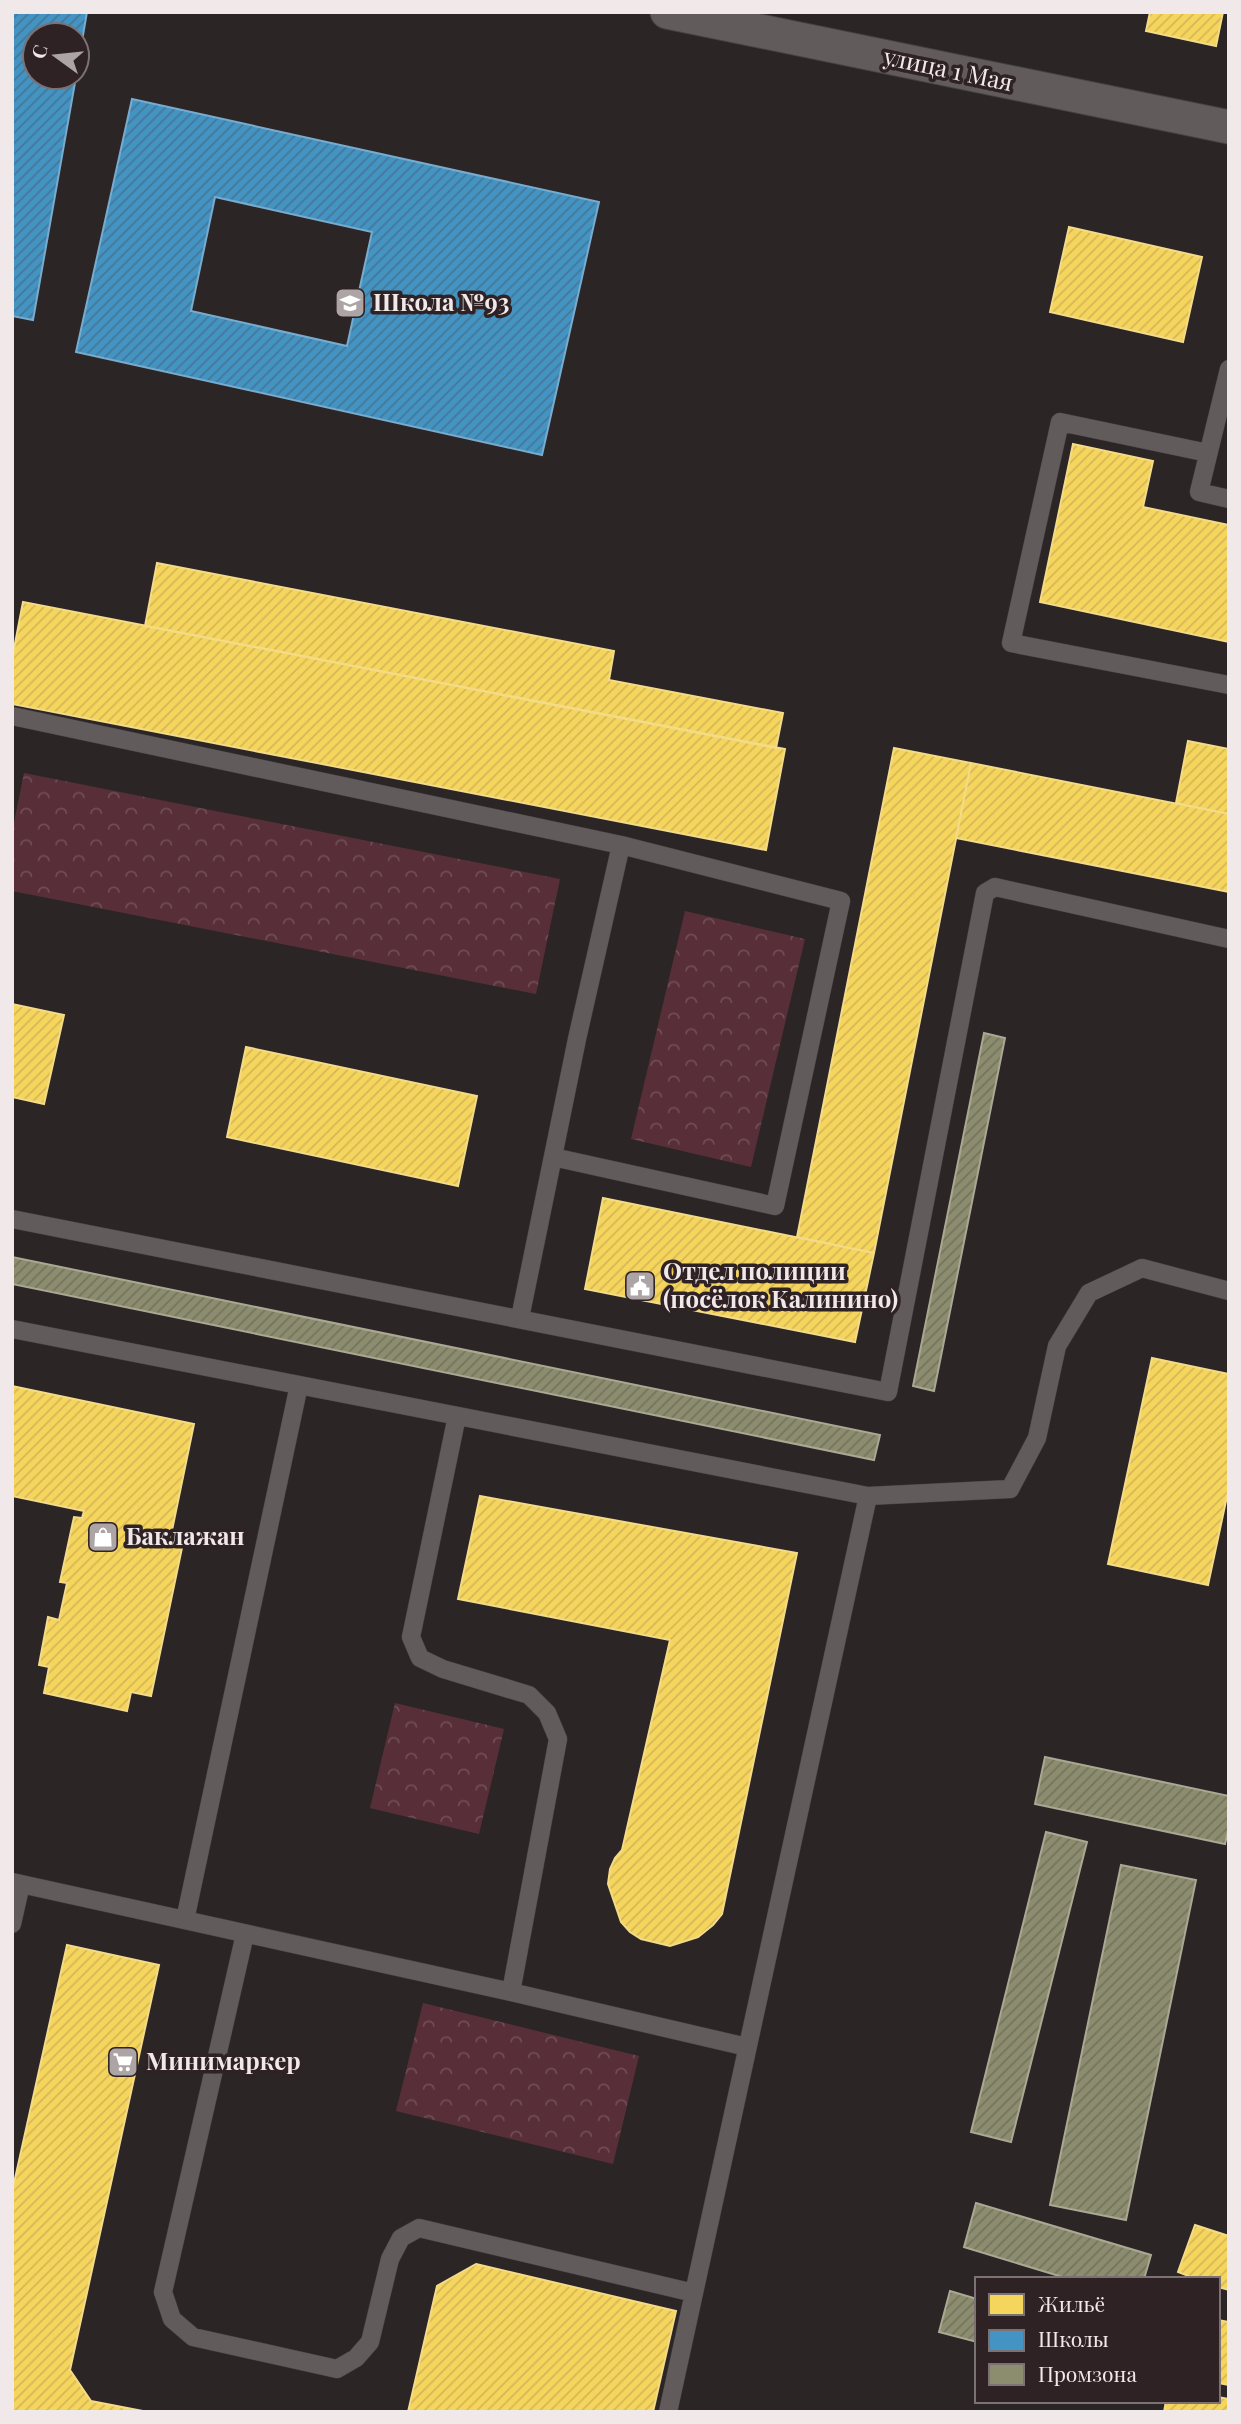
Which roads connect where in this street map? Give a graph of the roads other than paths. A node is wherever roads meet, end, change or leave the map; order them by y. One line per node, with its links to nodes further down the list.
1 (667, 12): 2 (street, улица 1 Мая)
2 (1229, 127)
3 (1229, 369): 4 (lane)
4 (1208, 453): 5 (lane); 6 (lane)
5 (1229, 499)
6 (1229, 685)
7 (12, 716): 8 (lane)
8 (621, 845): 10 (lane); 10 (lane)
9 (1229, 939): 13 (lane)
10 (553, 1157): 13 (lane)
11 (12, 1219): 13 (lane)
12 (1229, 1291): 17 (lane)
13 (520, 1318)
14 (12, 1329): 15 (lane)
15 (299, 1385): 16 (lane); 19 (lane)
16 (457, 1416): 17 (lane); 22 (lane)
17 (868, 1496): 23 (lane)
18 (17, 1883): 19 (lane); 20 (lane)
19 (185, 1920): 21 (lane)
20 (12, 1924)
21 (245, 1934): 22 (lane); 24 (lane)
22 (511, 1992): 23 (lane)
23 (747, 2047): 24 (lane)
24 (694, 2293): 25 (lane)
25 (668, 2412)

